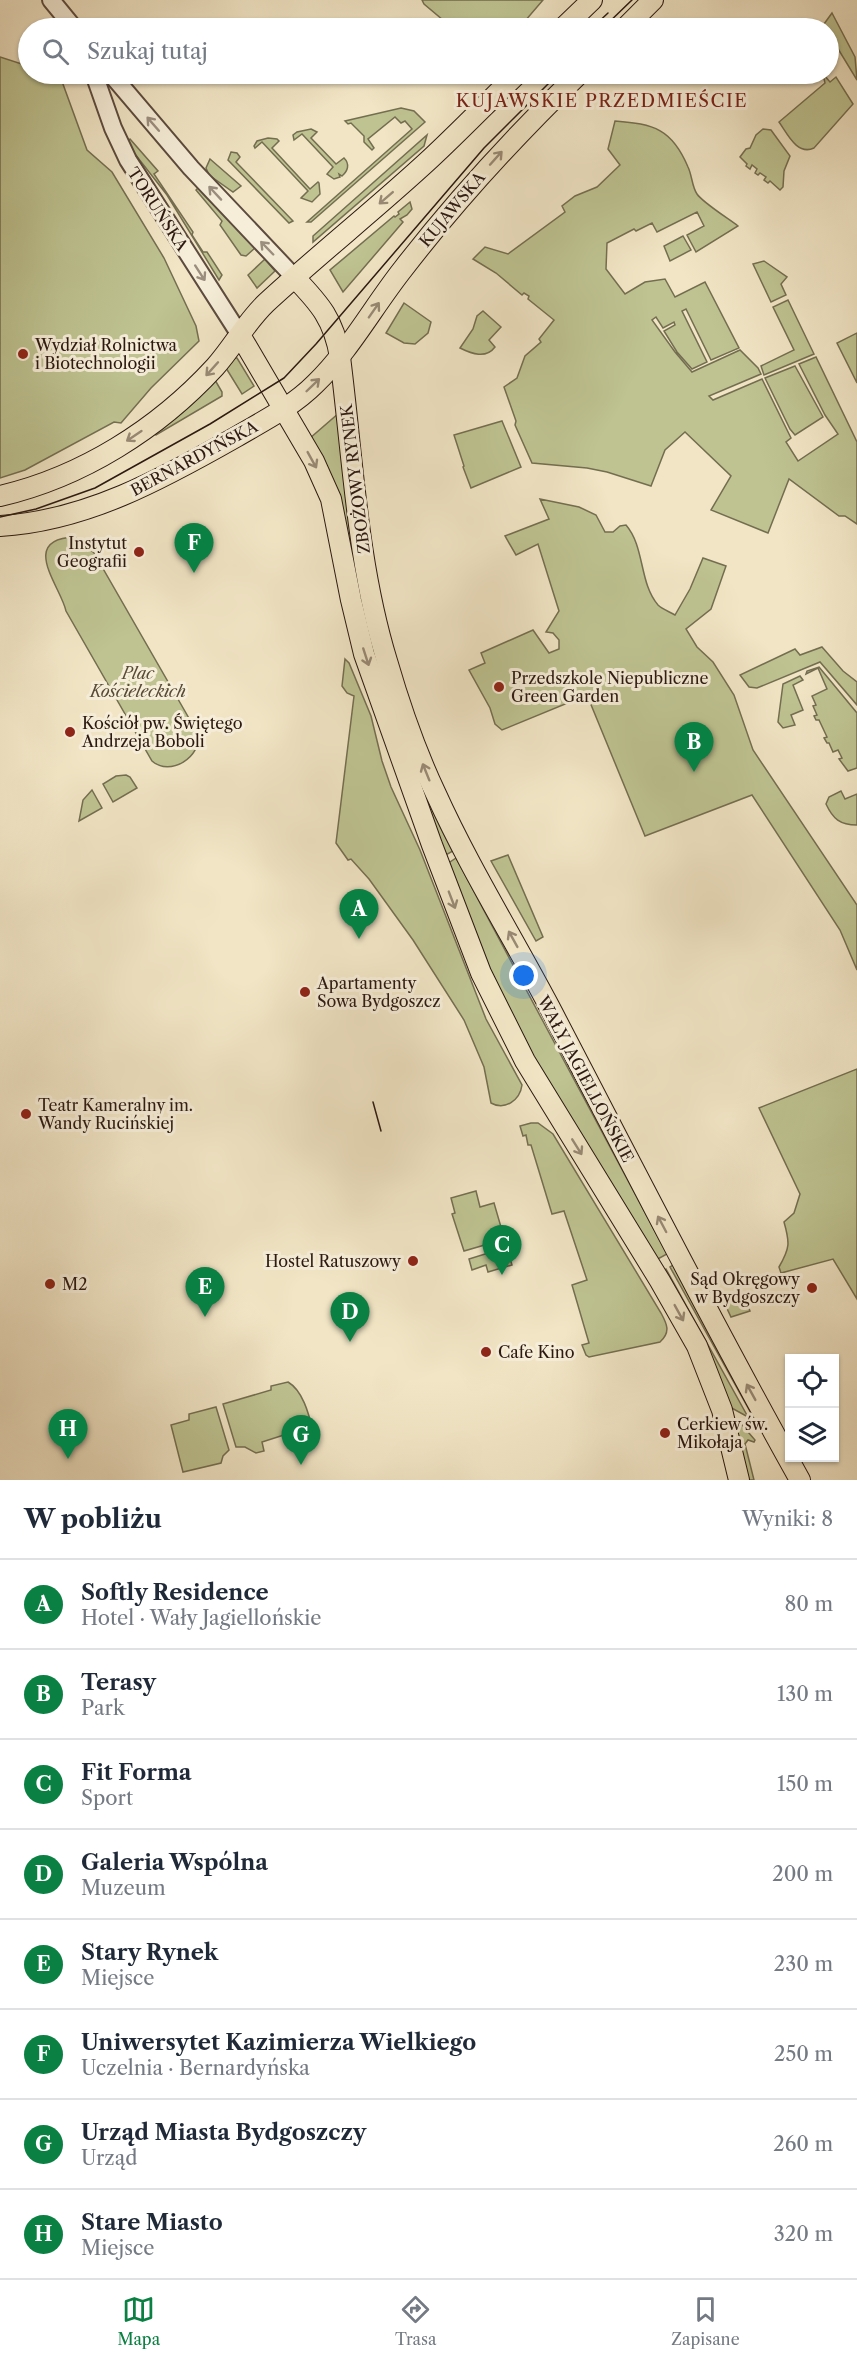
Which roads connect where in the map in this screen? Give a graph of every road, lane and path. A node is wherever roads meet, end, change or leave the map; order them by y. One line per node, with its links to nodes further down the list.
1 (51, 0): 4 (street)
2 (592, 0): 5 (main road)
3 (653, 0): 6 (main road)
4 (65, 18)
5 (573, 18)
6 (635, 18)
7 (98, 84): 12 (street, TORUŃSKA, one-way to 12)
8 (120, 84): 11 (street, one-way to 8)
9 (507, 84): 11 (main road, one-way to 11)
10 (569, 84): 13 (main road, KUJAWSKA, one-way to 10)
11 (295, 278): 12 (main road); 13 (main road, ZBOŻOWY RYNEK)
12 (240, 335): 14 (main road, ZBOŻOWY RYNEK); 15 (main road, one-way to 15)
13 (340, 357): 14 (main road, KUJAWSKA, one-way to 13); 17 (main road, ZBOŻOWY RYNEK)
14 (282, 410): 16 (main road, BERNARDYŃSKA); 18 (main road, ZBOŻOWY RYNEK, one-way to 18)
15 (0, 496)
16 (0, 526)
17 (371, 601): 19 (main road, WAŁY JAGIELLOŃSKIE, one-way to 17)
18 (739, 1480)
19 (800, 1480)

